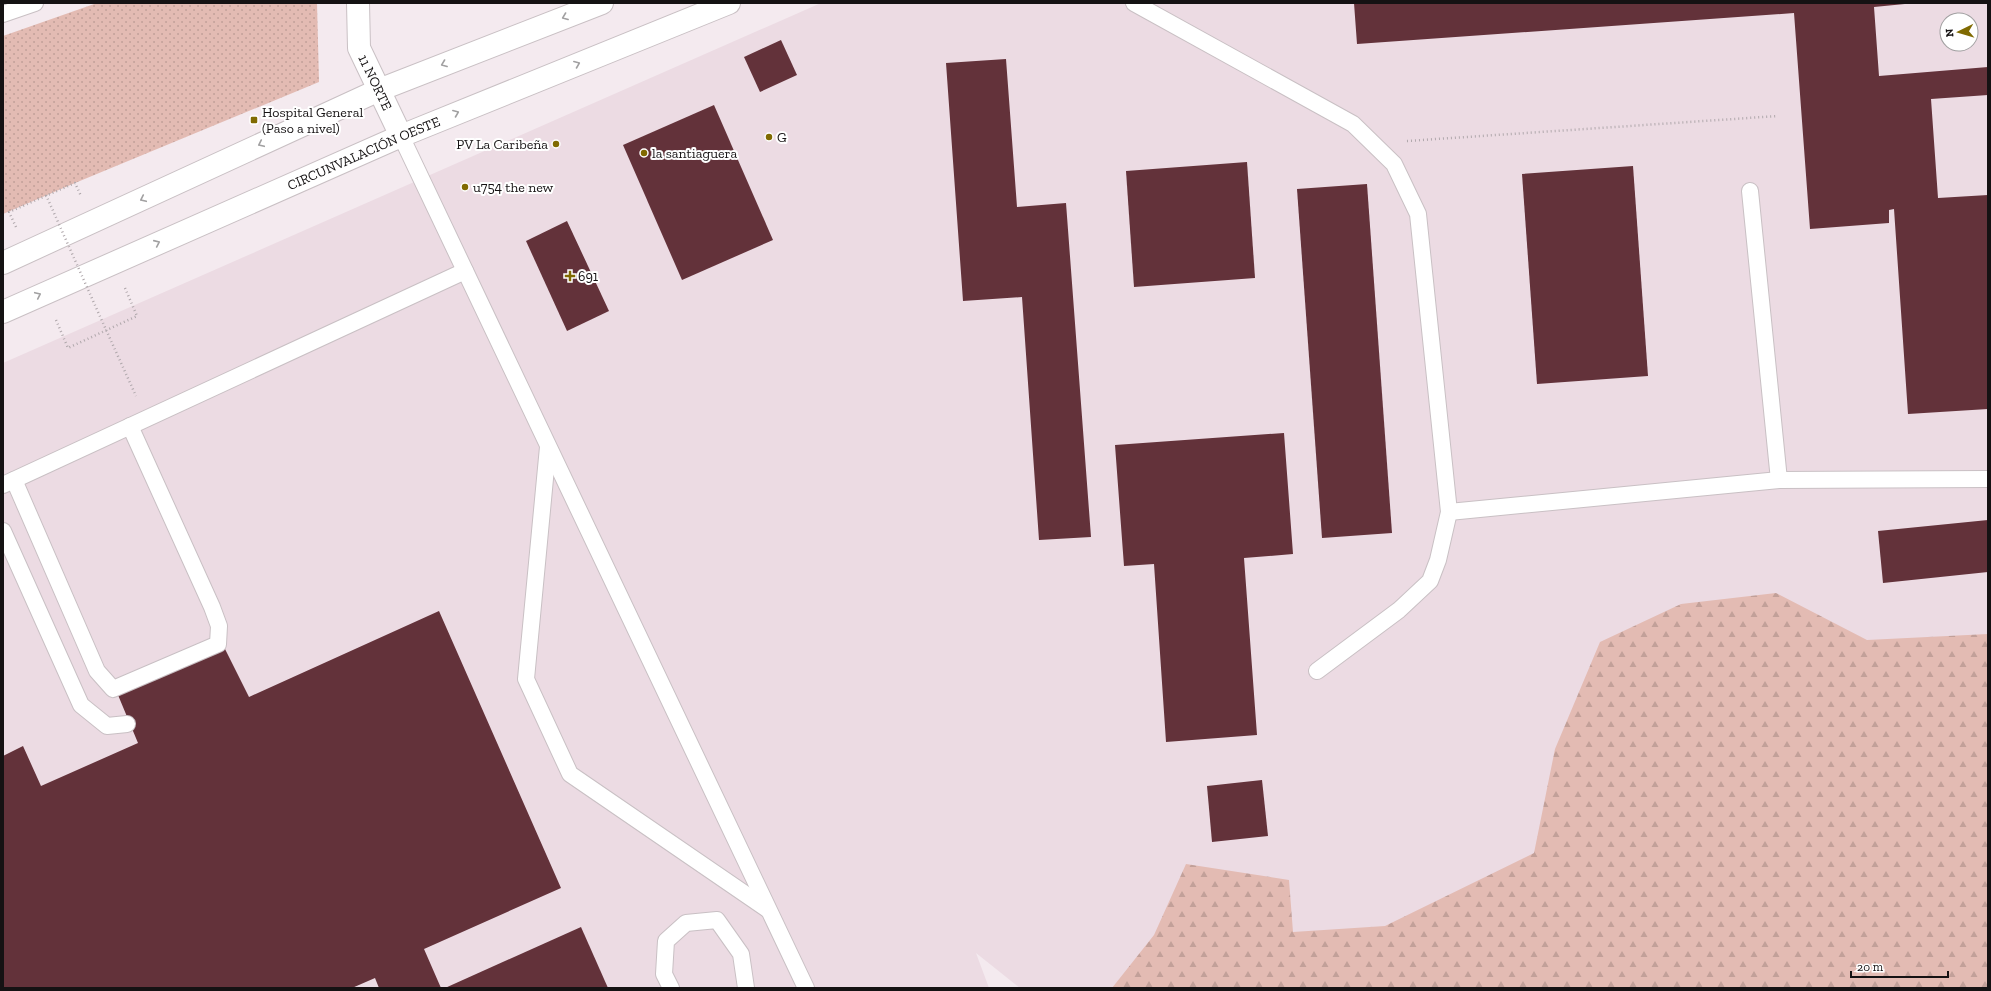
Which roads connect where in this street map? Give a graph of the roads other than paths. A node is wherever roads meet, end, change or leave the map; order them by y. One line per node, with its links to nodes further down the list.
1 (34, 3): 6 (lane)
2 (358, 3): 7 (main road, 11 NORTE)
3 (602, 3): 7 (main road, one-way to 7)
4 (729, 3): 8 (main road, CIRCUNVALACIÓN OESTE, one-way to 4)
5 (1134, 3): 18 (lane)
6 (3, 14)
7 (379, 90): 8 (main road, 11 NORTE); 10 (main road, one-way to 10)
8 (401, 136): 11 (lane); 12 (main road, CIRCUNVALACIÓN OESTE, one-way to 8)
9 (1750, 191): 16 (lane)
10 (3, 263)
11 (465, 271): 13 (lane); 14 (lane)
12 (3, 312)
13 (130, 426): 17 (lane); 17 (lane)
14 (548, 446): 22 (lane); 22 (lane)
15 (1988, 479): 16 (lane)
16 (1779, 480): 18 (lane)
17 (9, 482)
18 (1448, 512): 20 (lane)
19 (3, 531): 21 (lane)
20 (1317, 671)
21 (126, 724)
22 (769, 910): 25 (lane)
23 (671, 988): 24 (lane)
24 (746, 988)
25 (806, 988)

